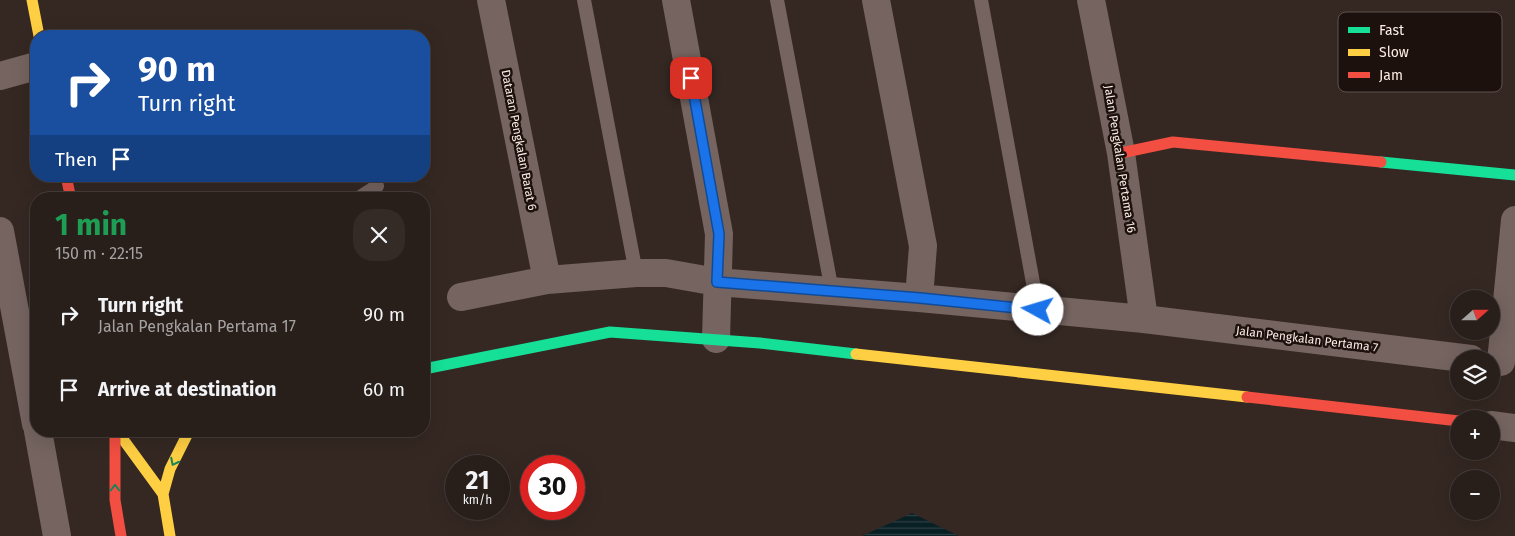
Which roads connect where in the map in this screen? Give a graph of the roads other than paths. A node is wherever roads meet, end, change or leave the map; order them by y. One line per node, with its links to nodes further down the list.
1 (32, 0): 9 (street)
2 (490, 0): 19 (street, Dataran Pengkalan Barat 6)
3 (584, 0): 18 (lane)
4 (676, 0): 20 (street)
5 (777, 0): 21 (lane)
6 (876, 0): 23 (street)
7 (981, 0): 24 (lane)
8 (1091, 0): 12 (street, Jalan Pengkalan Pertama 16)
9 (38, 30)
10 (30, 68): 11 (street)
11 (0, 76)
12 (1121, 153): 13 (street); 25 (street, Jalan Pengkalan Pertama 16)
13 (1515, 175)
14 (377, 186): 15 (lane)
15 (368, 192)
16 (1515, 220): 28 (street)
17 (0, 230): 30 (street)
18 (636, 273): 19 (street, Jalan Pengkalan Pertama 7); 20 (street, Jalan Pengkalan Pertama 7)
19 (547, 280): 22 (street, Jalan Pengkalan Pertama 7)
20 (717, 282): 21 (street, Jalan Pengkalan Pertama 7); 26 (street)
21 (832, 291): 23 (street, Jalan Pengkalan Pertama 7)
22 (461, 297)
23 (920, 298): 24 (street, Jalan Pengkalan Pertama 7)
24 (1038, 310): 25 (street, Jalan Pengkalan Pertama 7)
25 (1144, 319): 27 (street, Jalan Pengkalan Pertama 7)
26 (716, 339): 29 (street); 31 (street)
27 (1450, 356)
28 (1502, 363)
29 (430, 368)
30 (30, 392)
31 (1450, 420)
32 (1500, 426): 33 (street)
33 (1515, 428)
34 (39, 437): 39 (street)
35 (116, 437): 40 (street, one-way to 35)
36 (120, 437): 38 (street)
37 (186, 437): 38 (street, one-way to 38)
38 (162, 494): 41 (street)
39 (57, 536)
40 (121, 536)
41 (170, 536)

